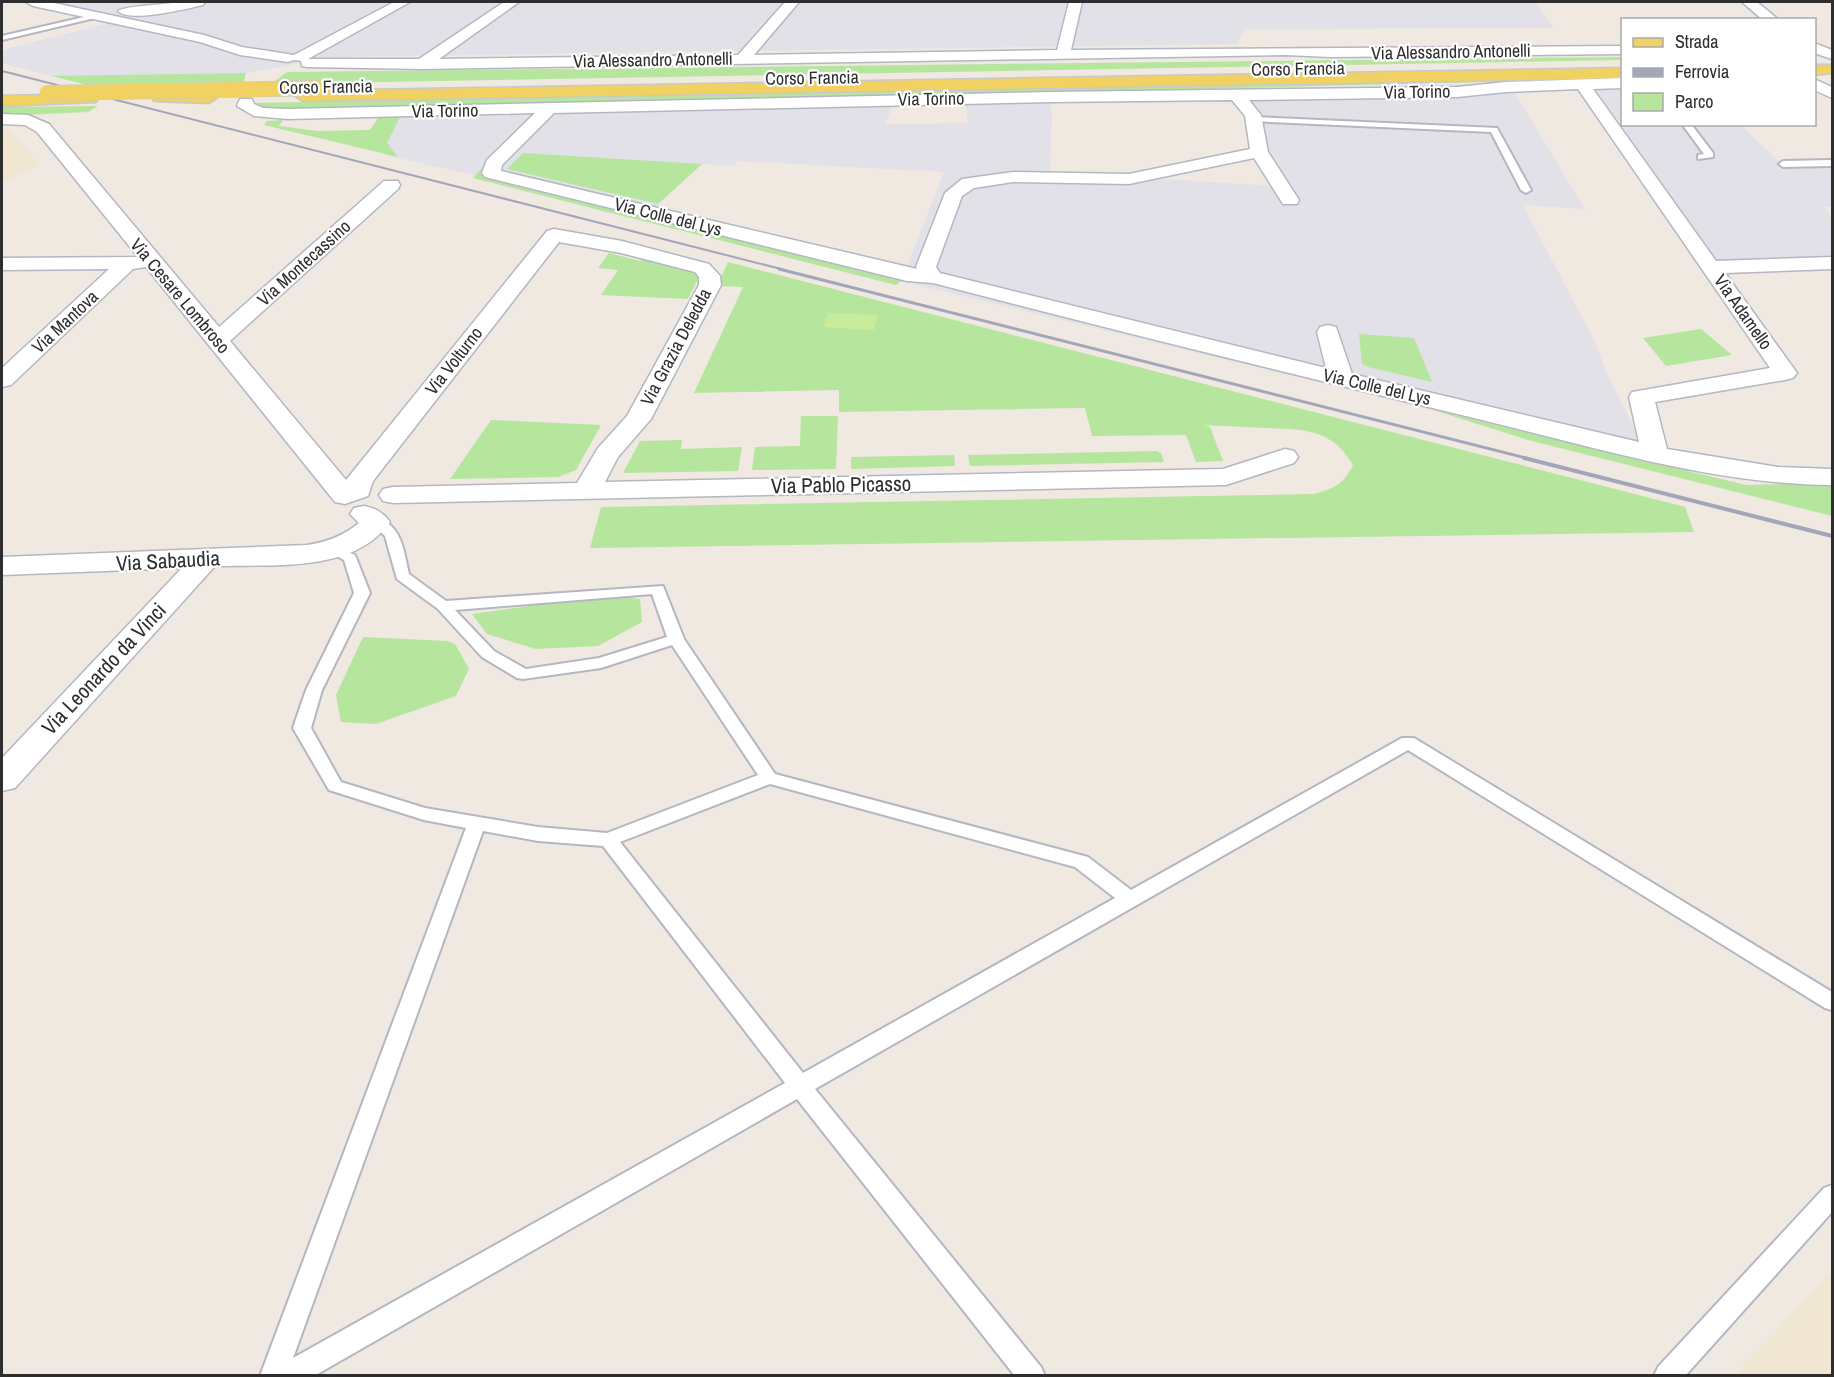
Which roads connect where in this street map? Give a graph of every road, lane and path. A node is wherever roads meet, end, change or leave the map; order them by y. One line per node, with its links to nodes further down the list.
1 (38, 2): 9 (street); 10 (street)
2 (206, 2): 8 (street)
3 (403, 2): 18 (street)
4 (512, 2): 20 (street)
5 (792, 2): 19 (street)
6 (1075, 2): 17 (street)
7 (1749, 2): 11 (street)
8 (193, 7): 9 (street); 12 (street); 14 (street)
9 (158, 10): 12 (street)
10 (97, 16): 12 (street); 13 (lane)
11 (1769, 18)
12 (130, 23): 14 (street)
13 (2, 38)
14 (204, 39): 16 (street)
15 (1621, 50): 17 (street, Via Alessandro Antonelli)
16 (240, 51): 18 (street); 22 (street)
17 (1063, 54): 19 (street, Via Alessandro Antonelli)
18 (298, 59): 20 (street, Via Alessandro Antonelli); 22 (street)
19 (742, 59): 20 (street, Via Alessandro Antonelli)
20 (422, 64)
21 (1621, 64): 29 (main road, Corso Francia)
22 (272, 65): 27 (street)
23 (1833, 69): 24 (main road)
24 (1816, 70)
25 (1621, 73): 29 (main road, Corso Francia)
26 (1621, 83): 28 (street, Via Torino)
27 (264, 84)
28 (1582, 84): 31 (street, Via Torino); 54 (street, Via Adamello)
29 (310, 92): 30 (main road, Corso Francia, bridge); 32 (main road, Corso Francia)
30 (2, 93)
31 (1237, 96): 34 (street, Via Torino); 36 (street)
32 (2, 101)
33 (246, 102): 34 (street, Via Torino)
34 (550, 108): 55 (street, Via Colle del Lys)
35 (2, 119): 51 (street, Via Cesare Lombroso)
36 (1253, 119): 38 (street); 47 (lane, Via Torino)
37 (1688, 126): 39 (lane)
38 (1259, 152): 42 (street); 45 (street)
39 (1701, 157)
40 (1833, 163): 41 (lane)
41 (1783, 164)
42 (1162, 173): 43 (street); 55 (street)
43 (1232, 177)
44 (1256, 179): 45 (street)
45 (1279, 180): 48 (street)
46 (391, 185): 57 (street, Via Montecassino)
47 (1526, 190)
48 (1290, 200)
49 (554, 234): 63 (street, Via Grazia Deledda); 64 (street, Via Volturno)
50 (128, 263): 51 (street); 53 (street); 59 (street, Via Mantova)
51 (152, 263): 57 (street, Via Cesare Lombroso)
52 (1833, 263): 54 (street)
53 (2, 264)
54 (1712, 267): 60 (street, Via Adamello)
55 (933, 277): 58 (street, Via Colle del Lys)
56 (1328, 332): 58 (street)
57 (217, 341): 64 (street, Via Cesare Lombroso)
58 (1341, 378): 60 (street, Via Colle del Lys)
59 (2, 380)
60 (1654, 453): 62 (street, Via Colle del Lys)
61 (1285, 457): 63 (street, Via Pablo Picasso)
62 (1829, 478)
63 (586, 491): 64 (street, Via Pablo Picasso)
64 (361, 505): 65 (street, Via Sabaudia); 68 (lane)
65 (333, 550): 66 (street, Via Sabaudia); 72 (lane)
66 (206, 559): 67 (street, Via Sabaudia); 71 (street, Via Leonardo da Vinci)
67 (2, 566)
68 (442, 606): 69 (lane); 69 (lane)
69 (676, 639): 70 (lane)
70 (769, 778): 73 (lane); 74 (lane)
71 (2, 779)
72 (477, 823): 73 (lane); 78 (lane)
73 (608, 840): 76 (lane)
74 (1129, 900): 75 (lane); 76 (lane)
75 (1833, 1002)
76 (800, 1086): 79 (lane); 80 (lane)
77 (1833, 1196): 81 (lane)
78 (273, 1376)
79 (287, 1376)
80 (1032, 1376)
81 (1667, 1376)

